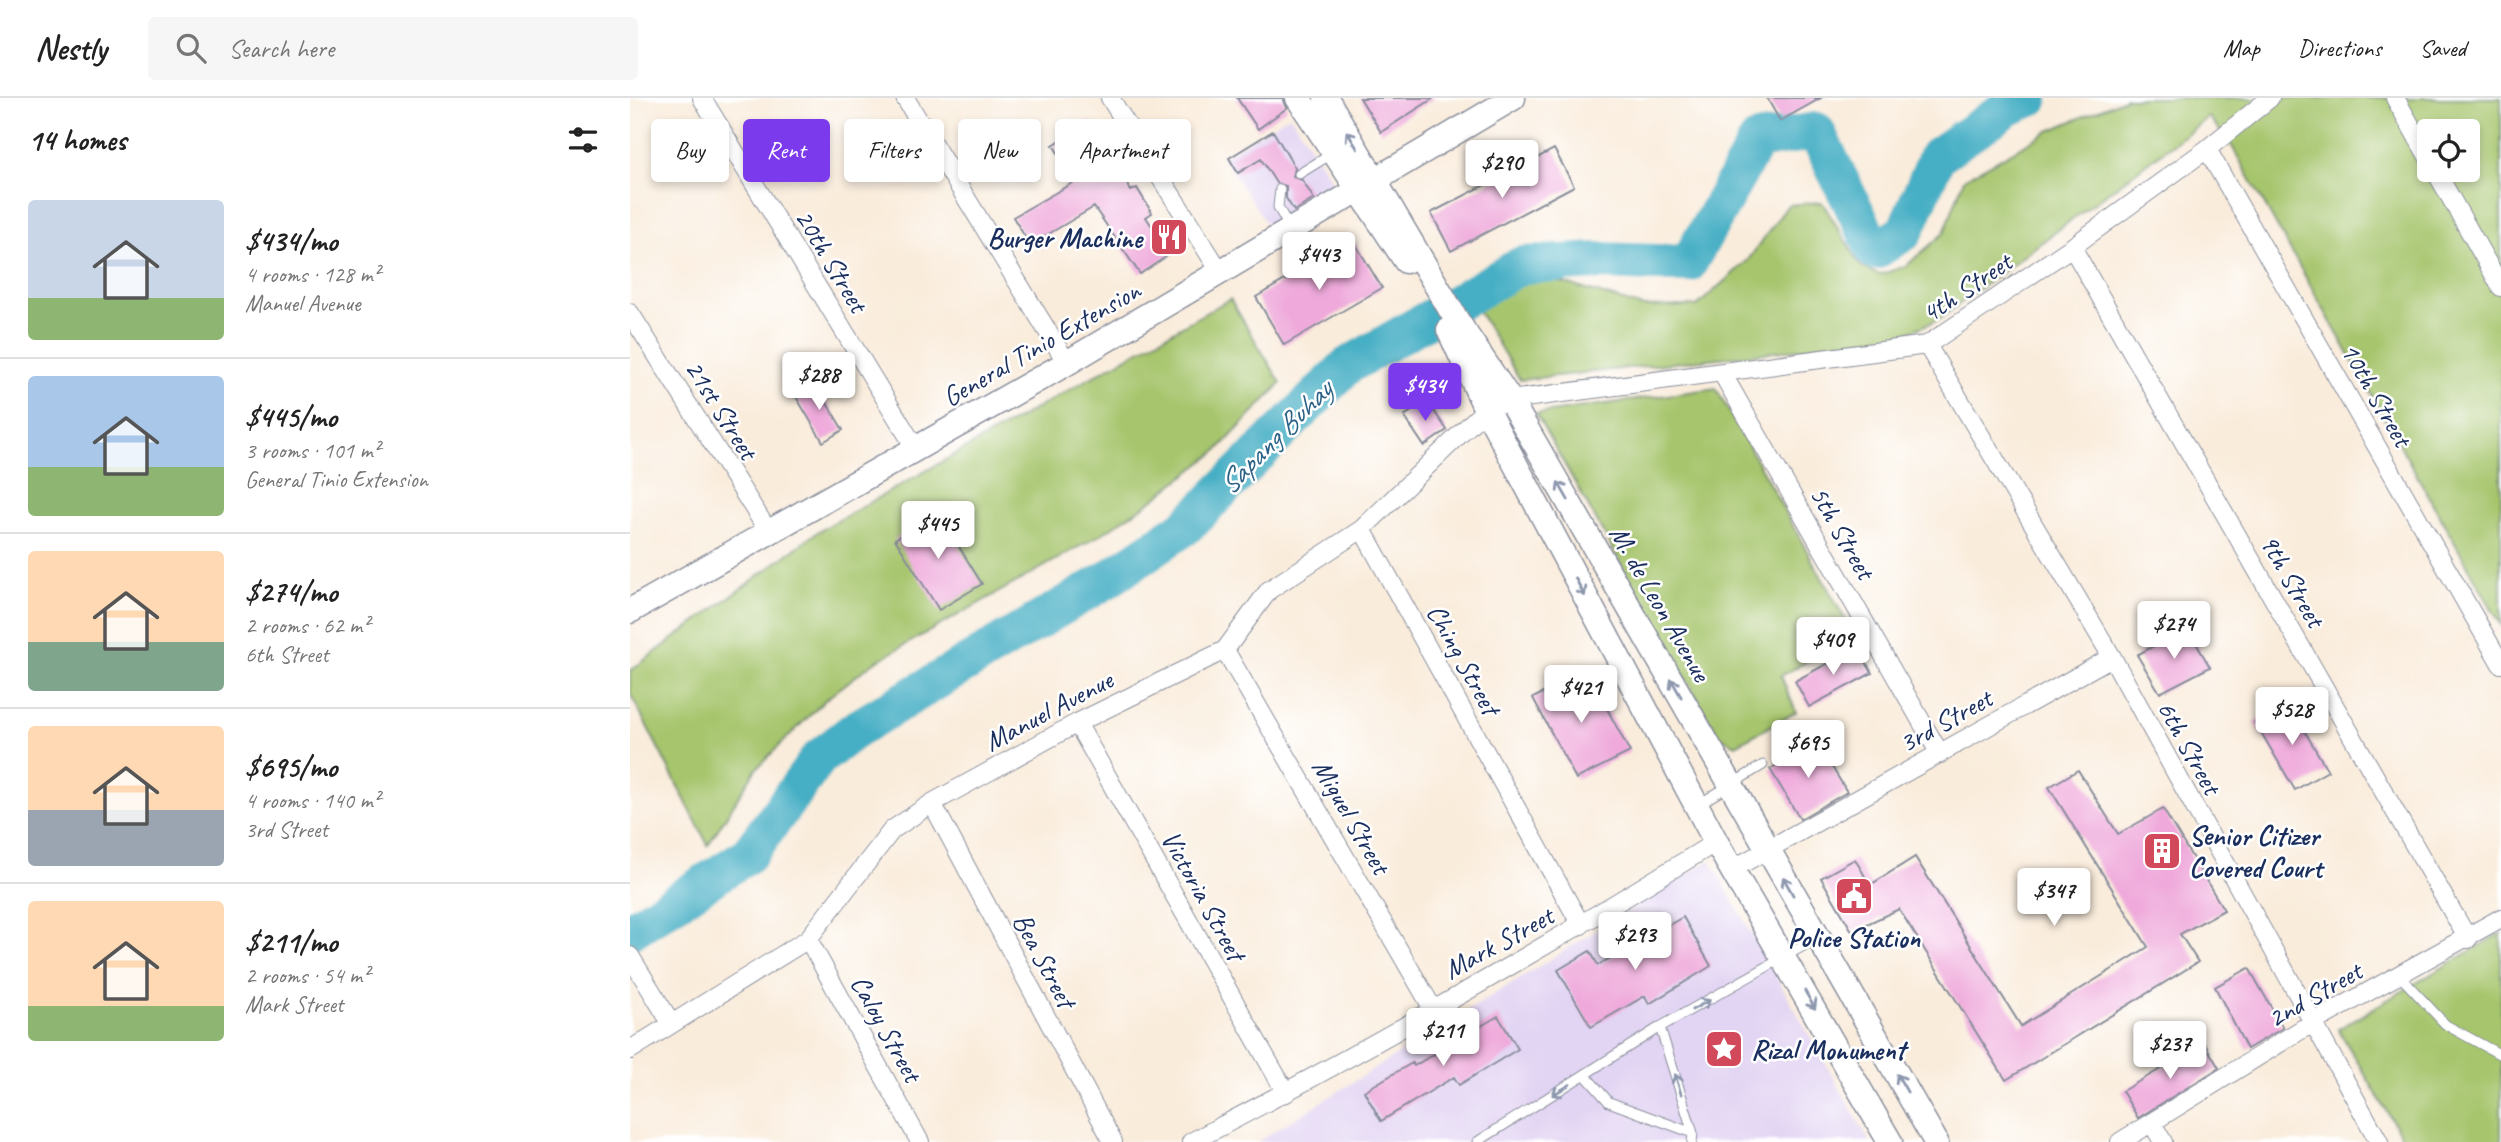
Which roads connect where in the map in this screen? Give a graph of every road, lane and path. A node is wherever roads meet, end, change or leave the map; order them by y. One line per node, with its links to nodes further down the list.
1 (702, 98): 28 (street, 20th Street)
2 (905, 98): 24 (street)
3 (1110, 98): 18 (street)
4 (1298, 98): 11 (main road, M. de Leon Avenue)
5 (1326, 98): 14 (main road, M. de Leon Avenue, one-way to 5)
6 (1513, 98): 14 (main road, General Tinio Extension)
7 (2270, 98): 10 (street, 4th Street)
8 (2395, 98): 9 (street)
9 (2417, 137)
10 (2207, 149): 17 (street, 4th Street); 34 (street, 10th Street)
11 (1333, 153): 12 (lane); 14 (main road, M. de Leon Avenue)
12 (1299, 174)
13 (2442, 182): 19 (street)
14 (1367, 184): 16 (main road, General Tinio Extension); 21 (main road, M. de Leon Avenue)
15 (1280, 189): 16 (lane)
16 (1291, 230): 18 (main road, General Tinio Extension)
17 (2072, 247): 23 (street, 4th Street); 48 (street, 9th Street)
18 (1221, 273): 24 (main road, General Tinio Extension)
19 (2501, 287)
20 (630, 313): 22 (street, 21st Street)
21 (1454, 327): 26 (main road, M. de Leon Avenue); 27 (main road, M. de Leon Avenue)
22 (636, 334): 30 (street, 21st Street)
23 (1927, 345): 25 (street, 4th Street); 33 (street, 6th Street)
24 (1067, 363): 28 (main road, General Tinio Extension)
25 (1722, 373): 26 (street, 4th Street); 36 (street, 5th Street)
26 (1510, 400): 27 (street, 4th Street); 38 (main road, M. de Leon Avenue, one-way to 26)
27 (1486, 409): 29 (street, Manuel Avenue); 40 (main road, M. de Leon Avenue, one-way to 40)
28 (916, 449): 30 (main road, General Tinio Extension)
29 (1363, 529): 32 (street, Manuel Avenue); 45 (street, Ching Street)
30 (770, 534): 31 (main road, General Tinio Extension)
31 (630, 611)
32 (1225, 650): 35 (street, Manuel Avenue); 52 (street, Miguel Street)
33 (2112, 657): 36 (street, 3rd Street); 54 (street, 6th Street)
34 (2501, 664)
35 (1077, 723): 39 (street, Manuel Avenue); 59 (street, Victoria Street)
36 (1940, 754): 42 (street, 3rd Street)
37 (1763, 765): 38 (lane)
38 (1731, 785): 40 (lane); 42 (main road, M. de Leon Avenue)
39 (932, 803): 47 (street, Manuel Avenue); 63 (street, Bea Street)
40 (1696, 805): 41 (main road, M. de Leon Avenue)
41 (1716, 842): 43 (main road, M. de Leon Avenue); 45 (street, Mark Street)
42 (1768, 850): 43 (street, 3rd Street); 46 (main road, M. de Leon Avenue, one-way to 42)
43 (1731, 870): 50 (main road, M. de Leon Avenue)
44 (2501, 919): 48 (street, 2nd Street)
45 (1581, 925): 52 (street, Mark Street)
46 (1818, 938): 50 (lane); 67 (main road, M. de Leon Avenue, one-way to 46)
47 (808, 939): 53 (street, Manuel Avenue); 62 (street, Caloy Street)
48 (2468, 939): 51 (street, 2nd Street)
49 (630, 956): 53 (street)
50 (1785, 957): 55 (lane, one-way to 50); 66 (main road, M. de Leon Avenue, one-way to 66)
51 (2400, 976): 54 (street, 2nd Street); 57 (lane)
52 (1433, 1009): 59 (street, Mark Street)
53 (671, 1023): 56 (street, Manuel Avenue)
54 (2312, 1023): 60 (street, 2nd Street); 70 (street, 6th Street)
55 (1660, 1027): 58 (lane); 61 (lane, one-way to 55)
56 (630, 1050)
57 (2501, 1055)
58 (1586, 1076): 61 (lane); 65 (lane, one-way to 65)
59 (1286, 1093): 64 (street, Mark Street)
60 (2152, 1123): 68 (street, 2nd Street); 69 (street)
61 (1692, 1137)
62 (920, 1142)
63 (1113, 1142)
64 (1191, 1142)
65 (1477, 1142)
66 (1891, 1142)
67 (1936, 1142)
68 (2120, 1142)
69 (2163, 1142)
70 (2379, 1142)

